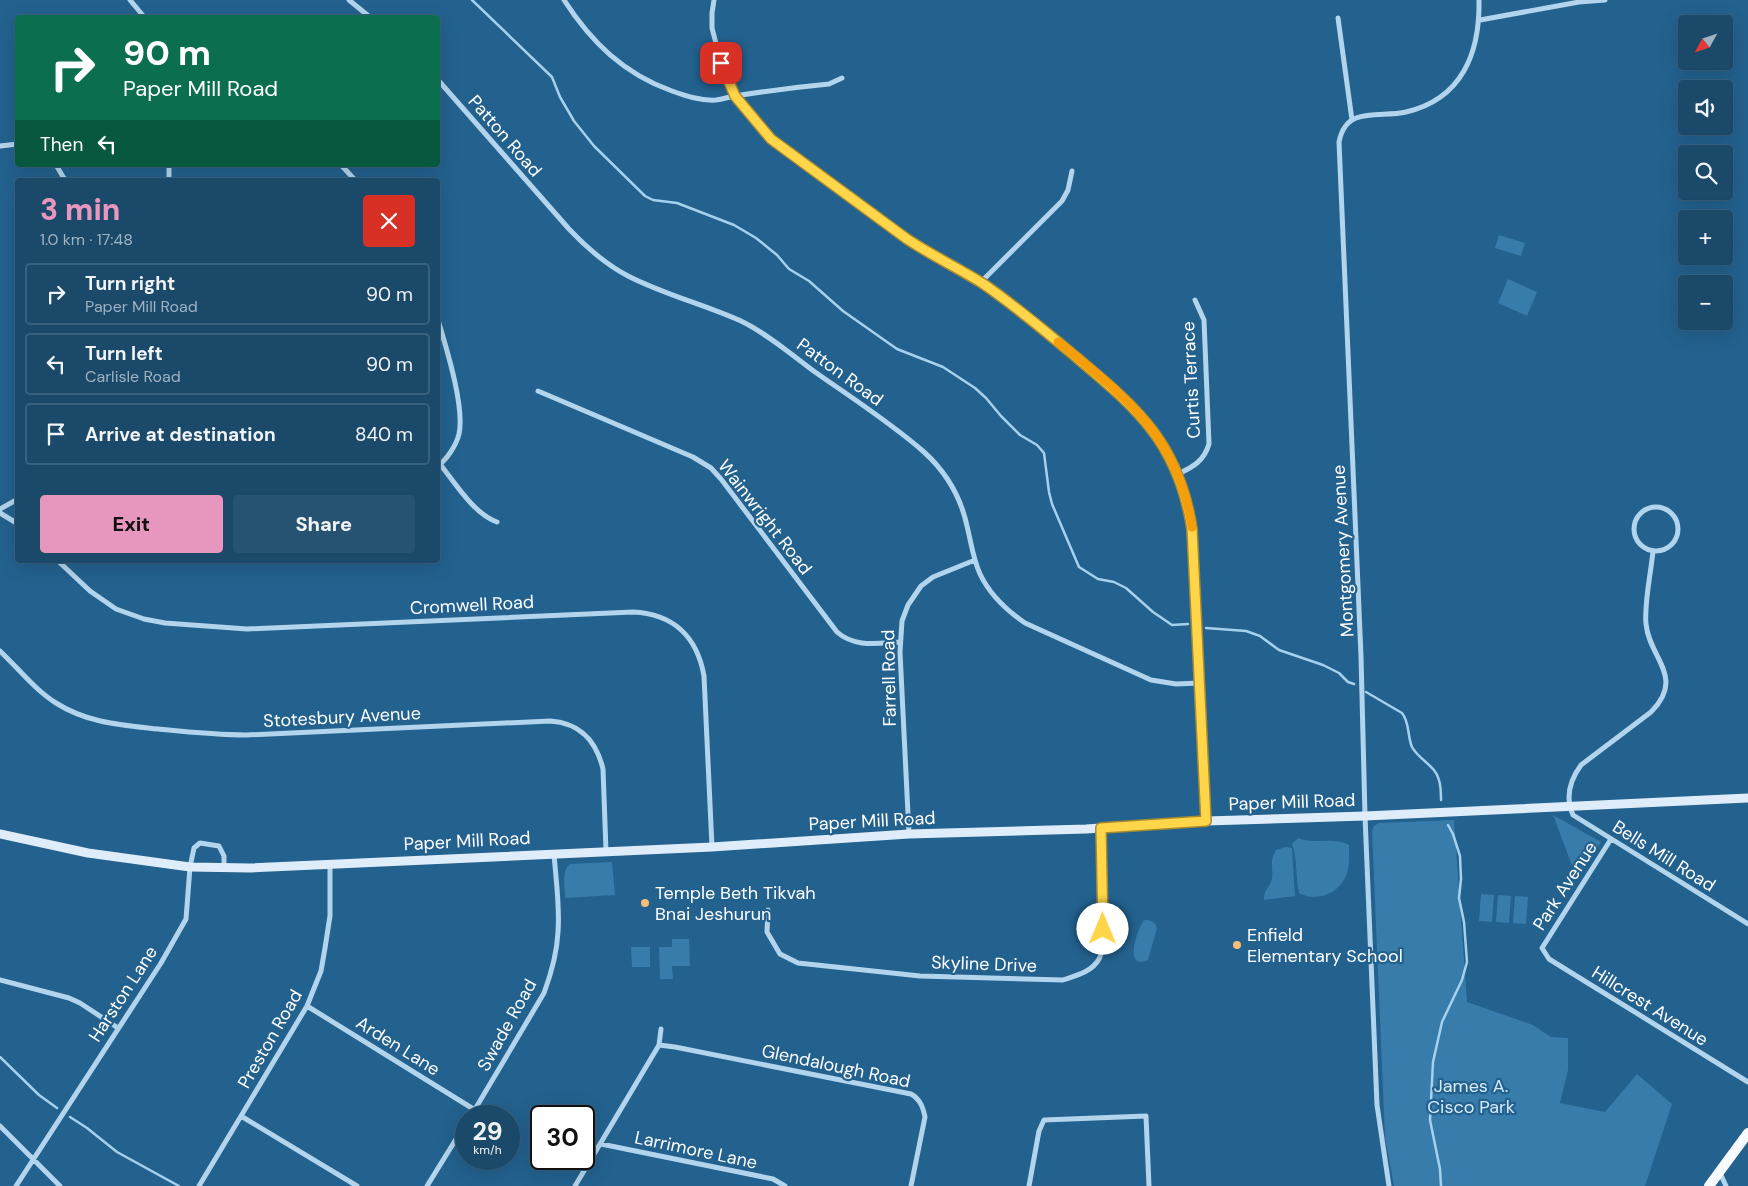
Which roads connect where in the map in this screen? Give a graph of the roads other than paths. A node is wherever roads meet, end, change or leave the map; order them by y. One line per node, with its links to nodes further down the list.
1 (130, 0): 7 (street)
2 (564, 0): 13 (street)
3 (714, 0): 13 (street)
4 (1479, 0): 10 (street)
5 (1605, 0): 10 (street)
6 (353, 1): 8 (street)
7 (142, 15)
8 (368, 15)
9 (1338, 18): 14 (street)
10 (1480, 20): 14 (street)
11 (842, 78): 13 (street)
12 (440, 82): 35 (street, Patton Road)
13 (735, 96): 22 (street)
14 (1352, 120): 42 (street, Montgomery Avenue)
15 (15, 144): 16 (street)
16 (0, 146)
17 (57, 167): 20 (street)
18 (343, 167): 21 (street)
19 (1072, 171): 22 (street)
20 (64, 178)
21 (353, 178)
22 (981, 282): 28 (street)
23 (1195, 300): 28 (street, Curtis Terrace)
24 (440, 328): 26 (street)
25 (538, 391): 37 (street, Wainwright Road)
26 (440, 464)
27 (440, 466): 33 (street)
28 (1178, 474): 39 (street)
29 (15, 501): 30 (street)
30 (0, 509)
31 (0, 513): 32 (street)
32 (15, 522)
33 (497, 522)
34 (1653, 551): 34 (street); 41 (street)
35 (974, 560): 37 (street, Farrell Road); 39 (street, Patton Road)
36 (60, 563): 48 (street, Cromwell Road)
37 (900, 642): 46 (street, Farrell Road)
38 (0, 651): 49 (street, Stotesbury Avenue)
39 (1200, 683): 43 (street)
40 (1748, 798): 41 (main road, Paper Mill Road)
41 (1570, 807): 42 (main road, Paper Mill Road); 47 (street, Bells Mill Road)
42 (1365, 816): 43 (main road, Paper Mill Road); 82 (street, Montgomery Avenue)
43 (1206, 821): 44 (main road, Paper Mill Road)
44 (1101, 828): 46 (main road, Paper Mill Road); 54 (street, Skyline Drive)
45 (0, 834): 52 (main road, Paper Mill Road)
46 (909, 834): 48 (main road, Paper Mill Road)
47 (1612, 840): 55 (street, Bells Mill Road); 56 (street, Park Avenue)
48 (712, 846): 49 (main road, Paper Mill Road)
49 (606, 851): 50 (main road, Paper Mill Road)
50 (554, 853): 51 (main road, Paper Mill Road); 64 (street, Swade Road)
51 (330, 864): 53 (main road, Paper Mill Road); 58 (street, Preston Road)
52 (190, 867): 53 (main road, Paper Mill Road); 53 (street, Harston Lane); 59 (street, Harston Lane)
53 (224, 867)
54 (768, 910)
55 (1748, 924)
56 (1542, 948): 62 (street, Hillcrest Avenue)
57 (0, 980): 59 (street)
58 (307, 1006): 63 (street, Arden Lane); 65 (street, Preston Road)
59 (118, 1028): 70 (street, Harston Lane)
60 (661, 1029): 61 (street)
61 (659, 1045): 69 (street); 79 (street, Glendalough Road)
62 (1748, 1082)
63 (467, 1105)
64 (478, 1105)
65 (241, 1116): 74 (street, Preston Road); 75 (street)
66 (0, 1126): 70 (street)
67 (1748, 1133): 71 (main road)
68 (455, 1141): 76 (street)
69 (601, 1144): 77 (street); 78 (street, Larrimore Lane)
70 (33, 1159): 72 (street, Harston Lane); 73 (street)
71 (1719, 1171): 83 (main road); 84 (street)
72 (16, 1186)
73 (60, 1186)
74 (199, 1186)
75 (357, 1186)
76 (427, 1186)
77 (575, 1186)
78 (785, 1186)
79 (910, 1186)
80 (1029, 1186): 81 (street)
81 (1149, 1186)
82 (1389, 1186)
83 (1709, 1186)
84 (1726, 1186)

